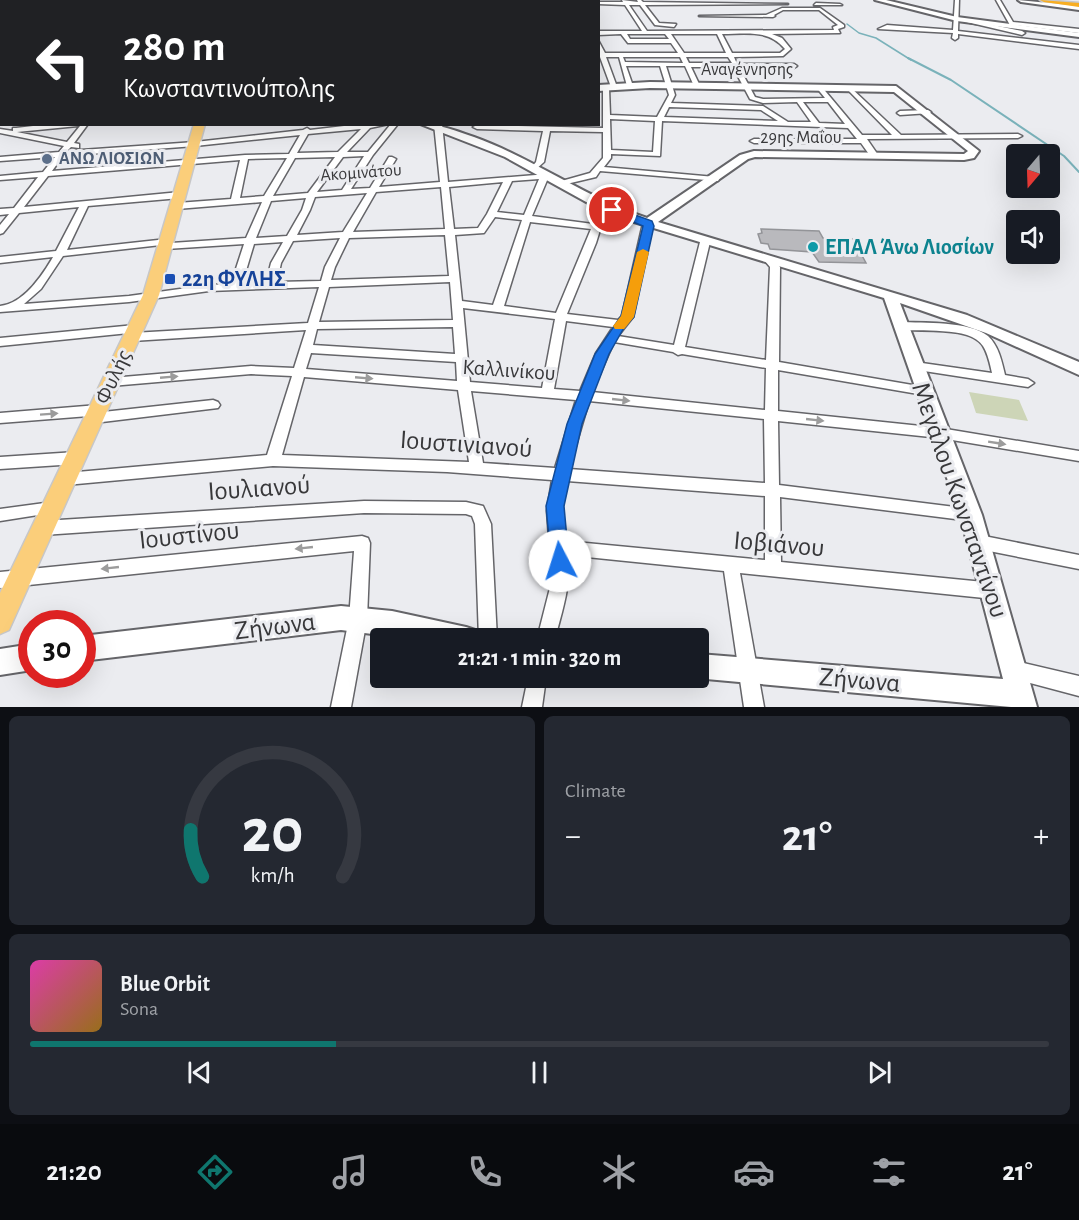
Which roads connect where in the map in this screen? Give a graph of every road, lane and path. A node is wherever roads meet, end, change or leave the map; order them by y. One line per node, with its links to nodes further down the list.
1 (834, 0): 13 (street); 14 (street)
2 (881, 0): 21 (street)
3 (957, 0): 21 (street)
4 (998, 0): 26 (street)
5 (1021, 0): 15 (street)
6 (1044, 0): 15 (highway)
7 (1061, 0): 15 (highway)
8 (626, 2): 9 (street); 10 (street); 31 (street)
9 (640, 2): 11 (street); 25 (street)
10 (600, 3)
11 (694, 4): 12 (street); 17 (street)
12 (749, 4): 13 (street); 18 (street)
13 (828, 4): 14 (street)
14 (840, 5): 16 (street)
15 (1079, 5)
16 (846, 9)
17 (701, 16): 18 (street); 33 (street)
18 (758, 16): 19 (street)
19 (767, 16): 20 (street); 23 (street)
20 (778, 16)
21 (957, 16): 24 (street); 36 (street)
22 (819, 17): 23 (street)
23 (834, 18): 29 (street)
24 (969, 21): 26 (street); 41 (street)
25 (684, 24)
26 (1012, 25): 35 (street)
27 (881, 29): 36 (street)
28 (600, 32): 30 (street)
29 (761, 32): 34 (street); 47 (street)
30 (623, 33): 31 (street); 37 (street)
31 (646, 33): 32 (street)
32 (667, 33): 33 (street); 37 (street)
33 (709, 33): 34 (street)
34 (719, 33): 40 (street)
35 (1079, 33)
36 (956, 35): 41 (street); 43 (street)
37 (672, 41): 38 (street); 42 (street)
38 (682, 41)
39 (714, 41): 40 (street)
40 (724, 41): 47 (street)
41 (1079, 46)
42 (677, 47): 45 (street); 46 (street)
43 (1079, 52)
44 (600, 55): 45 (street); 59 (street)
45 (620, 55): 46 (street); 48 (street)
46 (682, 55): 47 (street); 50 (street)
47 (732, 55): 51 (street)
48 (624, 64): 49 (street); 53 (street)
49 (663, 65): 50 (street); 54 (street)
50 (686, 65): 51 (street); 55 (street)
51 (737, 66): 52 (street); 56 (street)
52 (794, 66)
53 (630, 86): 54 (street, Αναγέννησης); 59 (street, Αναγέννησης)
54 (669, 86): 55 (street, Αναγέννησης); 63 (street)
55 (697, 86): 56 (street, Αναγέννησης)
56 (746, 86): 57 (street, Αναγέννησης); 62 (street)
57 (819, 87): 58 (street, Αναγέννησης); 60 (street)
58 (849, 87): 66 (street, Αναγέννησης); 91 (street)
59 (606, 88): 64 (street)
60 (830, 100): 61 (street); 81 (street)
61 (799, 101): 62 (street); 73 (street)
62 (763, 104): 65 (street); 72 (street)
63 (668, 105): 65 (street); 69 (street)
64 (602, 106): 68 (street)
65 (723, 106): 70 (street)
66 (928, 112): 67 (street); 89 (street)
67 (900, 113)
68 (607, 117): 69 (street); 87 (street)
69 (658, 119): 70 (street); 98 (street)
70 (730, 122): 71 (street)
71 (742, 123): 72 (street); 94 (street)
72 (787, 124): 73 (street)
73 (816, 124): 81 (street)
74 (45, 126): 82 (street)
75 (84, 126): 95 (street)
76 (200, 126): 96 (main road, Φυλής)
77 (374, 126): 83 (street)
78 (393, 126): 101 (street)
79 (477, 126): 80 (street); 92 (street)
80 (507, 126): 84 (street)
81 (850, 126): 93 (street)
82 (28, 127): 88 (street)
83 (367, 127): 85 (street); 100 (street)
84 (551, 127): 87 (street); 109 (street)
85 (308, 129): 96 (street); 104 (street)
86 (435, 129): 92 (street); 116 (street)
87 (607, 130): 98 (street)
88 (1, 131): 95 (street)
89 (957, 136): 90 (street); 91 (street); 103 (street, 29ης Μαΐου)
90 (1018, 136)
91 (899, 137): 93 (street)
92 (462, 138): 109 (street)
93 (863, 139): 94 (street); 103 (street)
94 (754, 141): 102 (street)
95 (70, 144): 97 (street); 99 (street)
96 (195, 144): 97 (street); 108 (main road, Φυλής)
97 (104, 152): 99 (street)
98 (607, 152): 110 (street)
99 (63, 154): 106 (street); 111 (street)
100 (341, 154): 101 (street); 104 (street); 120 (street)
101 (370, 154): 119 (street)
102 (761, 154): 103 (street, 29ης Μαΐου); 114 (street, 29ης Μαΐου)
103 (874, 155)
104 (292, 156): 105 (street); 121 (street)
105 (245, 157): 108 (street); 123 (street)
106 (0, 159)
107 (392, 159): 118 (street)
108 (190, 161): 111 (street); 122 (main road, Φυλής)
109 (534, 168): 112 (street)
110 (600, 169): 114 (street); 117 (street)
111 (46, 174): 113 (street); 126 (street)
112 (546, 177): 115 (street, Ακομινάτου); 117 (street); 129 (street)
113 (0, 178)
114 (715, 179): 130 (street, 29ης Μαΐου)
115 (508, 180): 116 (street, Ακομινάτου); 128 (street)
116 (445, 183): 118 (street, Ακομινάτου); 133 (street)
117 (561, 184): 125 (street)
118 (373, 189): 119 (street, Ακομινάτου); 134 (street)
119 (346, 191): 120 (street, Ακομινάτου)
120 (312, 194): 121 (street, Ακομινάτου); 135 (street)
121 (268, 197): 123 (street, Ακομινάτου); 136 (street)
122 (178, 200): 123 (street, Ακομινάτου); 124 (street, Ακομινάτου); 138 (main road, Φυλής)
123 (235, 200)
124 (84, 205): 126 (street, Ακομινάτου); 139 (street)
125 (603, 207): 130 (street); 131 (street)
126 (18, 211): 127 (street, Ακομινάτου); 132 (street)
127 (0, 212)
128 (492, 214): 129 (street); 133 (street)
129 (528, 218): 131 (street); 149 (street)
130 (648, 223): 137 (street); 154 (street)
131 (595, 227): 152 (street)
132 (0, 231)
133 (449, 231): 134 (street); 142 (street)
134 (346, 235): 135 (street); 143 (street)
135 (290, 238): 136 (street); 144 (street)
136 (249, 241): 138 (street); 145 (street)
137 (705, 242): 141 (street); 161 (street)
138 (166, 244): 139 (street); 146 (main road, Φυλής)
139 (60, 254): 140 (street); 150 (street)
140 (0, 260)
141 (770, 261): 147 (street); 163 (street)
142 (455, 279): 143 (street); 148 (street)
143 (325, 282): 144 (street); 155 (street)
144 (271, 285): 145 (street)
145 (236, 286): 146 (street)
146 (151, 294): 150 (street); 157 (main road, Φυλής)
147 (890, 295): 156 (street, Μεγάλου Κωνσταντίνου); 165 (street)
148 (456, 304): 149 (street); 153 (street)
149 (498, 308): 152 (street)
150 (5, 309): 151 (street)
151 (0, 315)
152 (561, 315): 154 (street); 172 (street)
153 (458, 323): 155 (street); 162 (street)
154 (620, 324): 158 (street)
155 (313, 326): 157 (street); 160 (street)
156 (900, 326): 164 (street, Μεγάλου Κωνσταντίνου); 167 (street)
157 (133, 333): 159 (street); 168 (main road, Φυλής)
158 (611, 338): 161 (street); 173 (street)
159 (0, 342)
160 (307, 348): 162 (street); 166 (street)
161 (678, 351): 163 (street)
162 (461, 357): 170 (street)
163 (772, 365): 171 (street); 176 (street)
164 (915, 366): 167 (street); 171 (street, Μεγάλου Κωνσταντίνου)
165 (1079, 369)
166 (298, 372): 168 (street, Καλλινίκου, one-way to 166); 170 (street, Καλλινίκου, one-way to 170); 181 (street)
167 (1000, 379): 169 (street)
168 (111, 382): 175 (main road, Φυλής)
169 (1028, 383)
170 (464, 387): 172 (street, Καλλινίκου); 183 (street)
171 (924, 391): 178 (street, Μεγάλου Κωνσταντίνου)
172 (547, 393): 173 (street, Καλλινίκου)
173 (585, 396): 176 (street, Καλλινίκου, one-way to 176); 184 (street)
174 (213, 405): 175 (street)
175 (96, 414): 177 (street, one-way to 175); 180 (main road, Φυλής)
176 (771, 416): 178 (street, Καλλινίκου, one-way to 178); 186 (street)
177 (0, 418)
178 (940, 434): 179 (street, Καλλινίκου, one-way to 179); 189 (street, Μεγάλου Κωνσταντίνου)
179 (1079, 456)
180 (76, 458): 182 (street); 185 (main road, Φυλής)
181 (273, 460): 183 (street, Ιουστινιανού); 185 (street, Ιουστινιανού)
182 (0, 463)
183 (477, 469): 184 (street, Ιουστινιανού)
184 (561, 476): 186 (street, Ιουστινιανού); 192 (street)
185 (66, 479): 187 (main road, Φυλής)
186 (771, 490): 189 (street, Ιουστινιανού); 195 (street)
187 (52, 508): 188 (street); 190 (main road, Φυλής)
188 (0, 515)
189 (971, 515): 191 (street, Μεγάλου Κωνσταντίνου)
190 (43, 528): 196 (main road, Φυλής); 201 (street, Ιουλιανού)
191 (979, 542): 193 (street); 197 (street, Μεγάλου Κωνσταντίνου)
192 (559, 547): 194 (street, Ιοβιάνου); 202 (street)
193 (1079, 562)
194 (731, 566): 195 (street, Ιοβιάνου); 207 (street)
195 (773, 569): 197 (street, Ιοβιάνου)
196 (10, 579): 198 (street, Ιουστίνου, one-way to 196); 199 (main road, Φυλής)
197 (994, 591): 210 (street, Μεγάλου Κωνσταντίνου)
198 (358, 619): 200 (street, Ζήνωνα); 203 (street, Ζήνωνα); 211 (street)
199 (0, 621)
200 (415, 628)
201 (488, 628)
202 (549, 628)
203 (96, 647)
204 (18, 659): 205 (street)
205 (0, 662)
206 (709, 668): 207 (street, Ζήνωνα)
207 (747, 670): 210 (street, Ζήνωνα); 213 (street)
208 (1079, 686): 210 (street)
209 (535, 688): 212 (street)
210 (1020, 690)
211 (341, 707)
212 (532, 707)
213 (754, 707)

